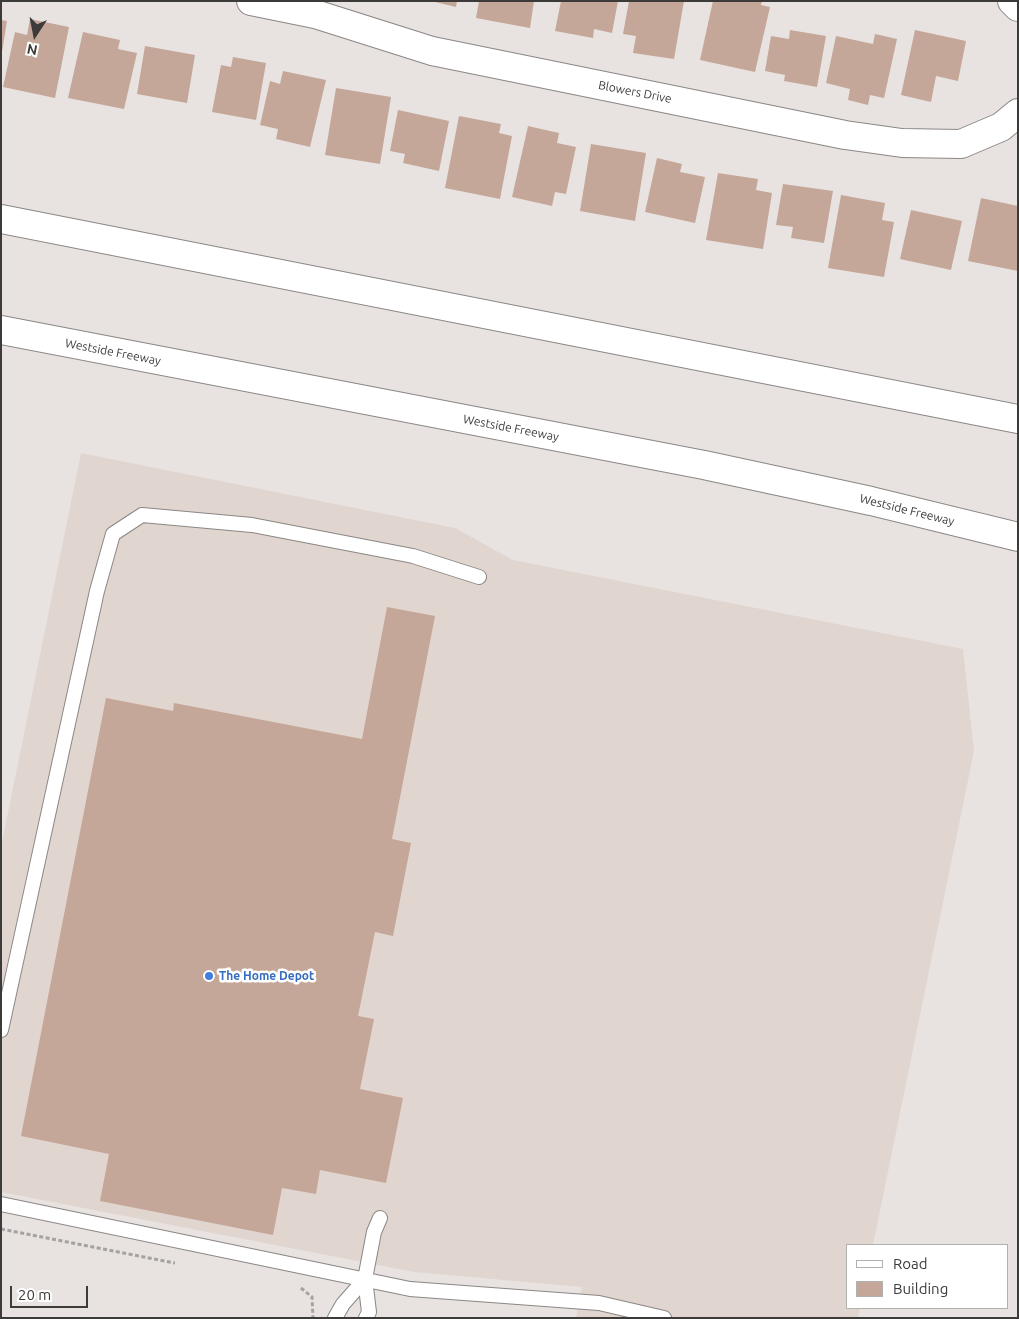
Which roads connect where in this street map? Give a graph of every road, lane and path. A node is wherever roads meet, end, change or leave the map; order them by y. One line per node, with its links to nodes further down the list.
1 (251, 1): 4 (main road, Blowers Drive)
2 (1012, 1): 3 (main road)
3 (1018, 7)
4 (1018, 113)
5 (1, 219): 7 (main road)
6 (1, 330): 8 (main road, Westside Freeway)
7 (1018, 419)
8 (1018, 537)
9 (479, 577): 10 (lane)
10 (1, 1030)
11 (1, 1204): 15 (lane)
12 (380, 1218): 15 (lane)
13 (1, 1229): 14 (path)
14 (176, 1263)
15 (365, 1279): 18 (lane); 19 (lane); 20 (lane)
16 (292, 1286): 17 (path)
17 (313, 1318)
18 (335, 1318)
19 (366, 1318)
20 (664, 1318)

